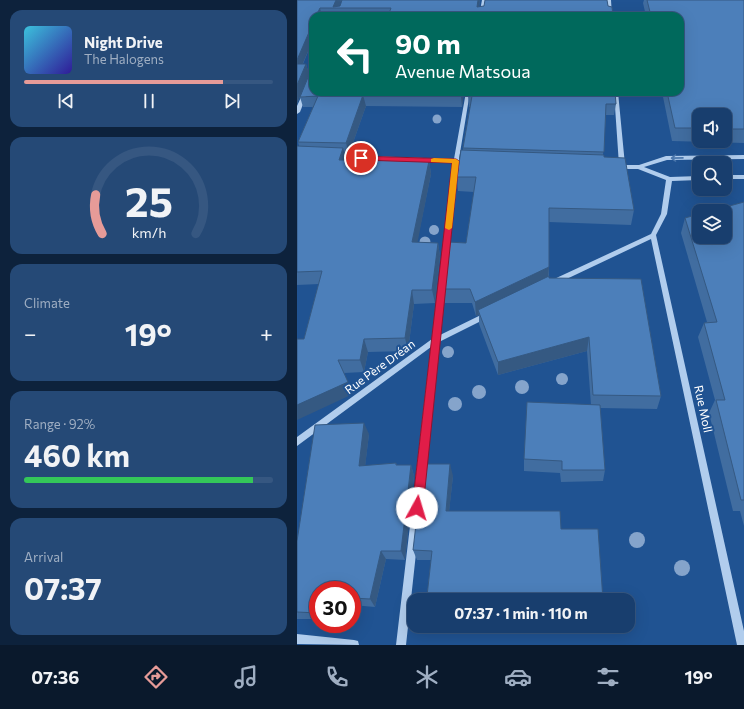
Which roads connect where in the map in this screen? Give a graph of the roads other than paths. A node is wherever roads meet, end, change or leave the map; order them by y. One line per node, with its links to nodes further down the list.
1 (484, 0): 3 (street)
2 (609, 0): 4 (street)
3 (482, 12)
4 (610, 12)
5 (308, 87): 8 (street)
6 (468, 96): 11 (street)
7 (616, 96): 13 (street)
8 (297, 112)
9 (329, 157): 11 (street)
10 (744, 157): 14 (street, one-way to 14)
11 (460, 161): 22 (street)
12 (614, 167): 13 (street)
13 (622, 167): 14 (street)
14 (639, 167): 18 (street)
15 (732, 177): 16 (street)
16 (744, 177)
17 (692, 178): 18 (street)
18 (669, 179): 19 (street)
19 (653, 235): 20 (street); 27 (street, Rue Moll)
20 (549, 284)
21 (493, 312): 22 (street, Rue Père Dréan)
22 (437, 340): 23 (street, Rue Père Dréan); 26 (street)
23 (297, 442)
24 (297, 639): 25 (street)
25 (354, 645)
26 (401, 645)
27 (742, 645)

